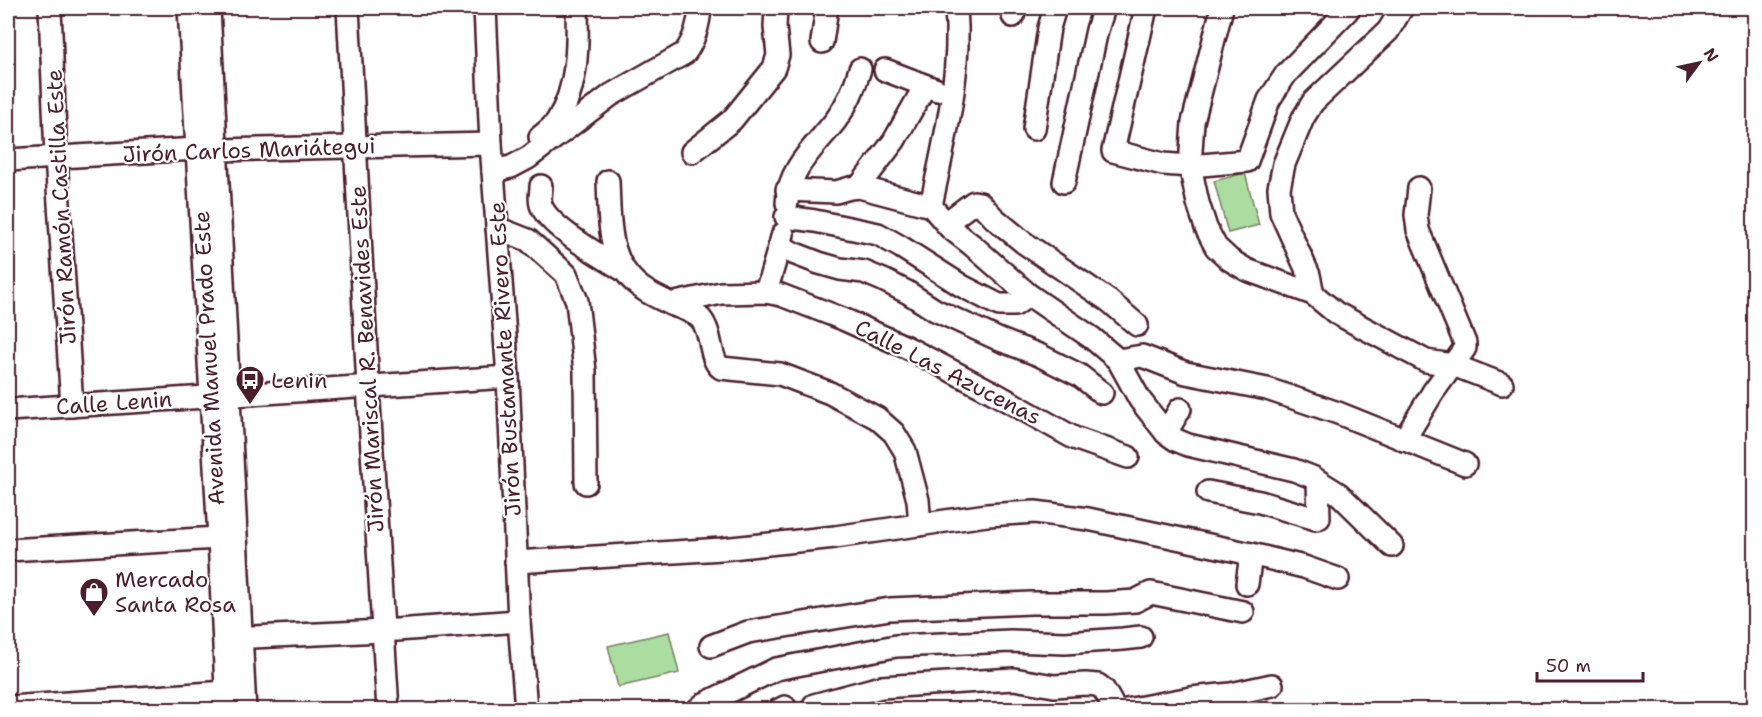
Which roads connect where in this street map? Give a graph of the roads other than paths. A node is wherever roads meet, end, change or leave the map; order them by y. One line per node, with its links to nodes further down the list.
1 (50, 8): 26 (street, Jirón Ramón Castilla Este)
2 (189, 8): 24 (street, Avenida Manuel Prado Este)
3 (209, 8): 24 (street, Avenida Manuel Prado Este)
4 (348, 8): 23 (street, Jirón Mariscal R. Benavides Este)
5 (485, 8): 27 (street, Jirón Bustamante Rivero Este)
6 (577, 8): 27 (street)
7 (700, 8): 27 (street)
8 (776, 8): 25 (street)
9 (827, 8): 17 (street)
10 (1055, 8): 22 (street)
11 (1104, 8): 31 (street)
12 (1146, 8): 29 (street)
13 (1222, 8): 29 (street)
14 (1349, 8): 29 (street)
15 (1402, 8): 43 (street)
16 (950, 9): 21 (street)
17 (822, 42)
18 (860, 69): 35 (street)
19 (885, 70): 20 (street)
20 (925, 86): 21 (street); 33 (street)
21 (951, 96): 36 (street)
22 (1034, 129)
23 (356, 147): 24 (street, Jirón Carlos Mariátegui); 27 (street, Jirón Carlos Mariátegui); 51 (street, Jirón Mariscal R. Benavides Este)
24 (207, 150): 26 (street, Jirón Carlos Mariátegui); 53 (street, Avenida Manuel Prado Este)
25 (692, 152)
26 (56, 157): 28 (street, Jirón Carlos Mariátegui); 54 (street, Jirón Ramón Castilla Este)
27 (492, 158): 39 (street, Jirón Bustamante Rivero Este)
28 (8, 160)
29 (1190, 166): 43 (street)
30 (608, 181): 41 (street)
31 (1064, 182)
32 (541, 186): 41 (street)
33 (859, 187): 35 (street); 36 (street)
34 (1419, 188): 48 (street)
35 (787, 190): 37 (street)
36 (931, 206): 38 (street)
37 (786, 218): 40 (street); 44 (street)
38 (946, 223): 44 (street); 46 (street)
39 (497, 228): 49 (street, Jirón Bustamante Rivero Este); 62 (street)
40 (780, 244): 42 (street); 52 (street)
41 (623, 270): 45 (street)
42 (766, 292): 45 (street, Calle Las Azucenas); 59 (street, Calle Las Azucenas)
43 (1314, 294): 48 (street)
44 (1029, 295): 47 (street)
45 (671, 304): 64 (street)
46 (1137, 325)
47 (1118, 360): 57 (street); 58 (street)
48 (1453, 365): 50 (street); 58 (street)
49 (508, 377): 51 (street, Calle Lenin); 69 (street, Jirón Bustamante Rivero Este)
50 (1502, 384)
51 (368, 386): 53 (street, Calle Lenin); 74 (street, Jirón Mariscal R. Benavides Este)
52 (1102, 393)
53 (220, 396): 54 (street, Calle Lenin); 65 (street, Avenida Manuel Prado Este); 76 (street, Avenida Manuel Prado Este)
54 (72, 406): 56 (street, Calle Lenin)
55 (1180, 409): 57 (street)
56 (8, 410)
57 (1166, 433): 61 (street)
58 (1404, 440): 60 (street)
59 (1128, 457)
60 (1465, 464)
61 (1318, 481): 63 (street); 66 (street)
62 (586, 483)
63 (1209, 492)
64 (920, 525): 68 (street); 69 (street)
65 (219, 538): 67 (street); 76 (street, Avenida Manuel Prado Este)
66 (1392, 546)
67 (8, 550)
68 (1251, 554): 70 (street); 71 (street)
69 (516, 562): 73 (street, Jirón Bustamante Rivero Este)
70 (1338, 579)
71 (1246, 584)
72 (1243, 612): 77 (street)
73 (519, 621): 74 (street); 84 (street, Jirón Bustamante Rivero Este)
74 (383, 631): 76 (street); 83 (street, Jirón Mariscal R. Benavides Este)
75 (1141, 637): 85 (street)
76 (232, 638): 79 (street, Avenida Manuel Prado Este); 82 (street, Avenida Manuel Prado Este)
77 (711, 646)
78 (1272, 685): 87 (street)
79 (226, 701): 80 (street)
80 (10, 705)
81 (814, 705): 86 (street)
82 (245, 710)
83 (388, 710)
84 (526, 710)
85 (697, 710)
86 (1113, 710)
87 (1126, 710)

